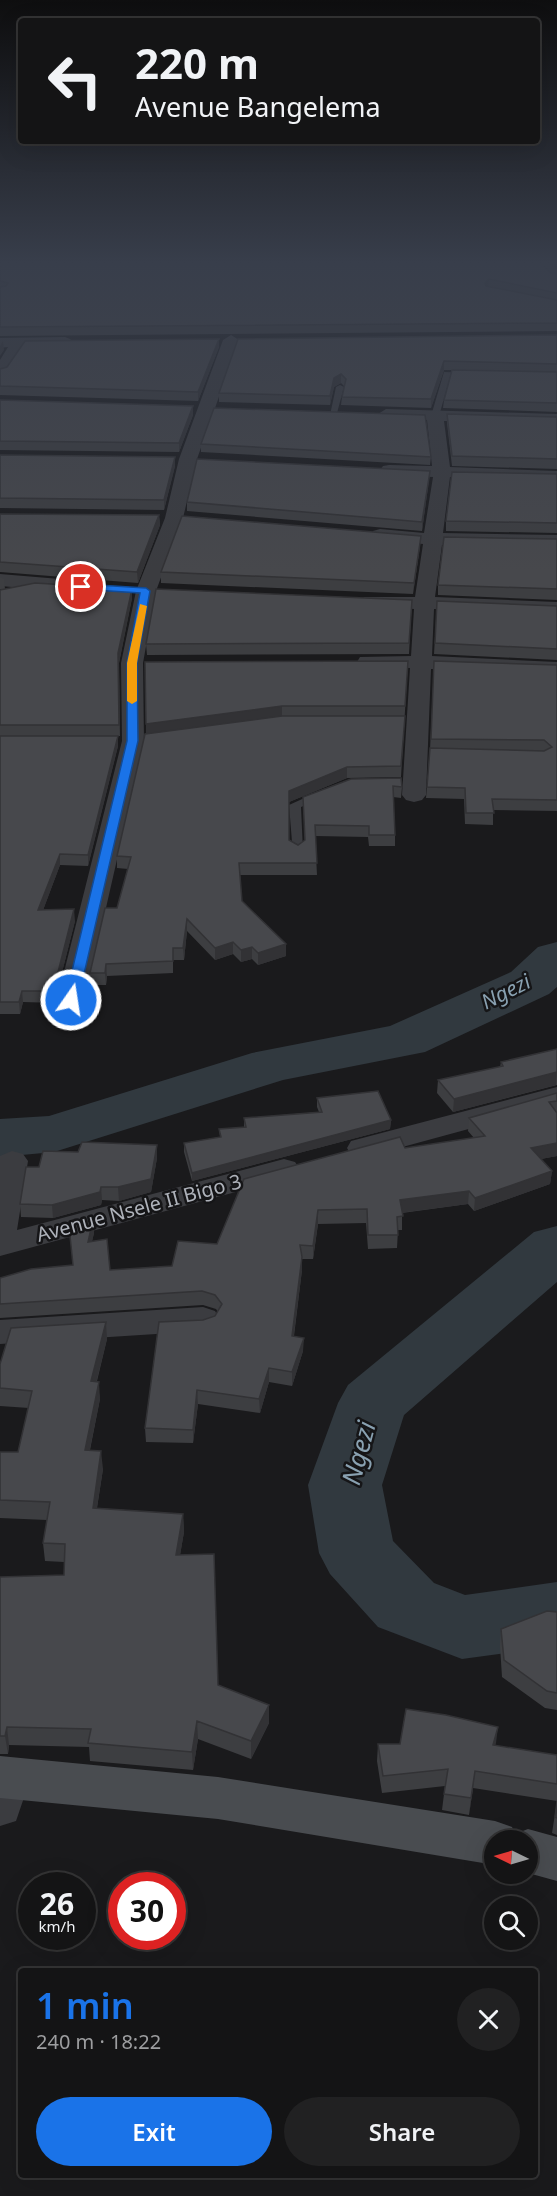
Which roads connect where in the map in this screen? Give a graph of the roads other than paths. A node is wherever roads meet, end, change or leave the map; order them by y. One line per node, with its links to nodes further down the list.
1 (219, 366): 4 (street)
2 (478, 375): 7 (lane)
3 (340, 387): 6 (lane)
4 (200, 408): 5 (street); 9 (street)
5 (229, 409)
6 (327, 412): 7 (street)
7 (435, 416): 8 (street); 12 (street)
8 (557, 419)
9 (182, 459): 10 (street); 15 (street)
10 (211, 460)
11 (373, 469): 12 (street)
12 (442, 473): 13 (street); 18 (street)
13 (557, 476)
14 (150, 518): 15 (street)
15 (174, 518): 16 (street); 23 (street)
16 (197, 520)
17 (361, 533): 18 (street)
18 (432, 539): 19 (street); 26 (street)
19 (557, 541)
20 (0, 580): 21 (street)
21 (87, 587)
22 (122, 590): 23 (street)
23 (146, 591): 24 (street); 30 (street)
24 (169, 592)
25 (354, 600): 26 (street)
26 (424, 604): 27 (street); 29 (street)
27 (557, 608)
28 (348, 662): 29 (street)
29 (420, 662): 32 (street); 33 (street)
30 (132, 663): 31 (street); 36 (street)
31 (156, 663)
32 (557, 668)
33 (411, 787)
34 (338, 788): 35 (lane)
35 (297, 851)
36 (71, 1000)
37 (557, 1096): 40 (street, Avenue Nsele II Bigo 3)
38 (12, 1161): 39 (street)
39 (0, 1237)
40 (0, 1245)
41 (203, 1319): 42 (street)
42 (0, 1332)
43 (3, 1787): 44 (street)
44 (484, 1841)
45 (538, 1854): 46 (street)
46 (557, 1859)

